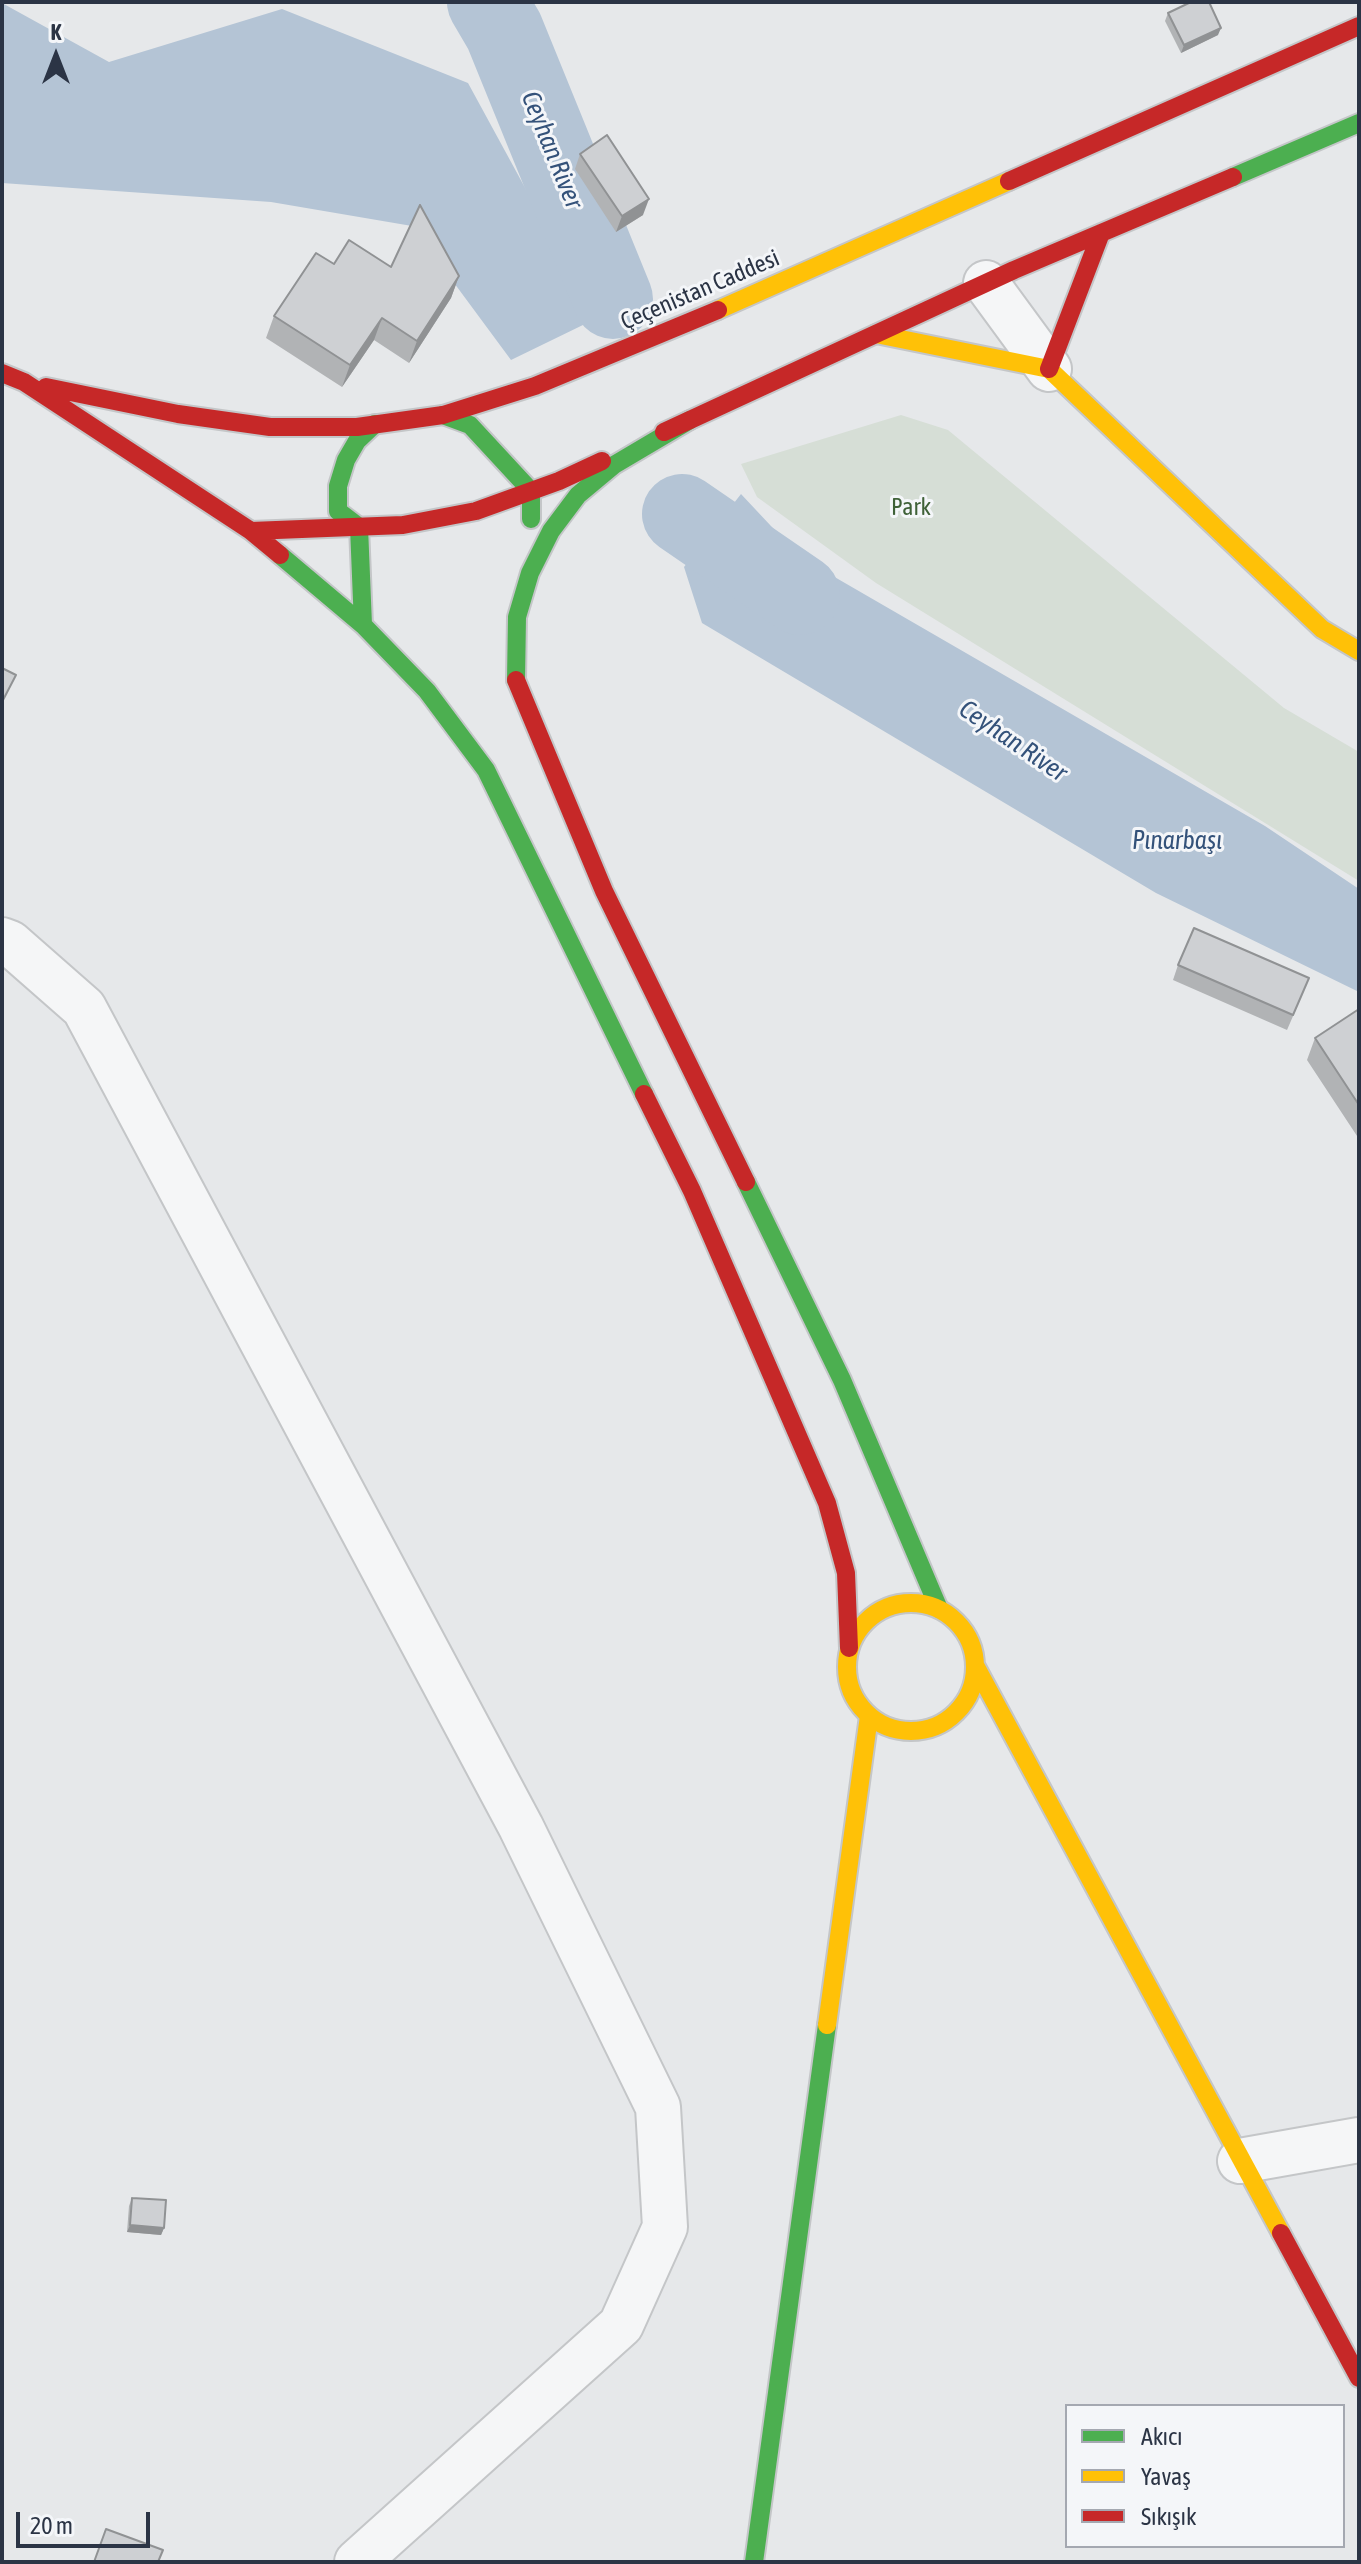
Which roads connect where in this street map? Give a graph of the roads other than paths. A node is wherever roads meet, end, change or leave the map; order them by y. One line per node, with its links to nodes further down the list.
1 (1359, 26): 9 (street, Çeçenistan Caddesi)
2 (1359, 123): 3 (street)
3 (1101, 233): 4 (street); 6 (street)
4 (986, 283): 5 (street); 6 (street)
5 (876, 334): 6 (street); 10 (street)
6 (1049, 369): 17 (street)
7 (2, 373): 8 (street)
8 (24, 382): 11 (street, Çeçenistan Caddesi); 14 (street)
9 (443, 415): 11 (street, Çeçenistan Caddesi); 12 (street)
10 (690, 420): 12 (street); 15 (street)
11 (375, 424): 13 (street)
12 (531, 491): 13 (street); 15 (street)
13 (359, 527): 14 (street); 16 (street)
14 (251, 531): 16 (street)
15 (530, 573): 19 (street)
16 (363, 625): 20 (street)
17 (1359, 651)
18 (2, 940): 26 (street)
19 (939, 1609): 20 (street); 21 (street)
20 (849, 1648): 22 (street)
21 (976, 1667): 22 (street); 24 (street)
22 (869, 1716): 27 (street)
23 (1359, 2140): 24 (street)
24 (1240, 2161): 25 (street)
25 (1359, 2378)
26 (357, 2562)
27 (754, 2562)

